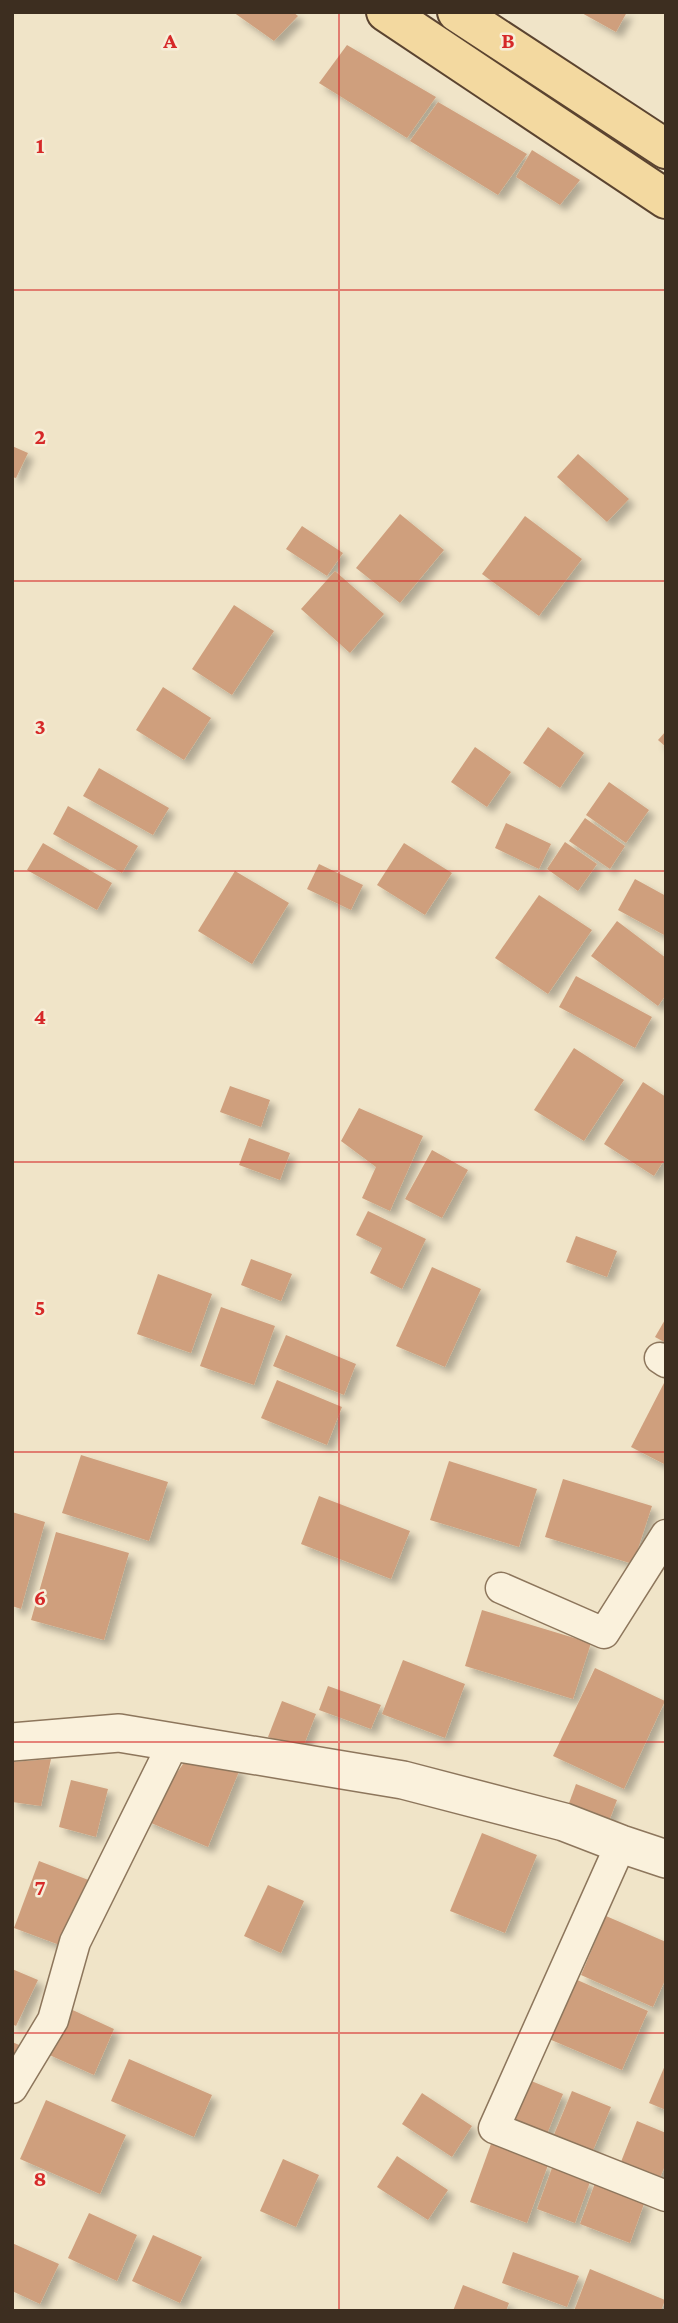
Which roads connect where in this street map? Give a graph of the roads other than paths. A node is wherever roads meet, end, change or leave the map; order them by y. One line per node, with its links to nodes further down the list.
1 (386, 12): 4 (main road)
2 (457, 12): 3 (main road)
3 (666, 149)
4 (666, 199)
5 (666, 1535): 6 (street)
6 (501, 1588)
7 (12, 1742): 8 (street)
8 (174, 1742): 9 (street); 11 (street)
9 (621, 1844): 10 (street); 12 (street)
10 (666, 1859)
11 (12, 2088)
12 (666, 2196)

